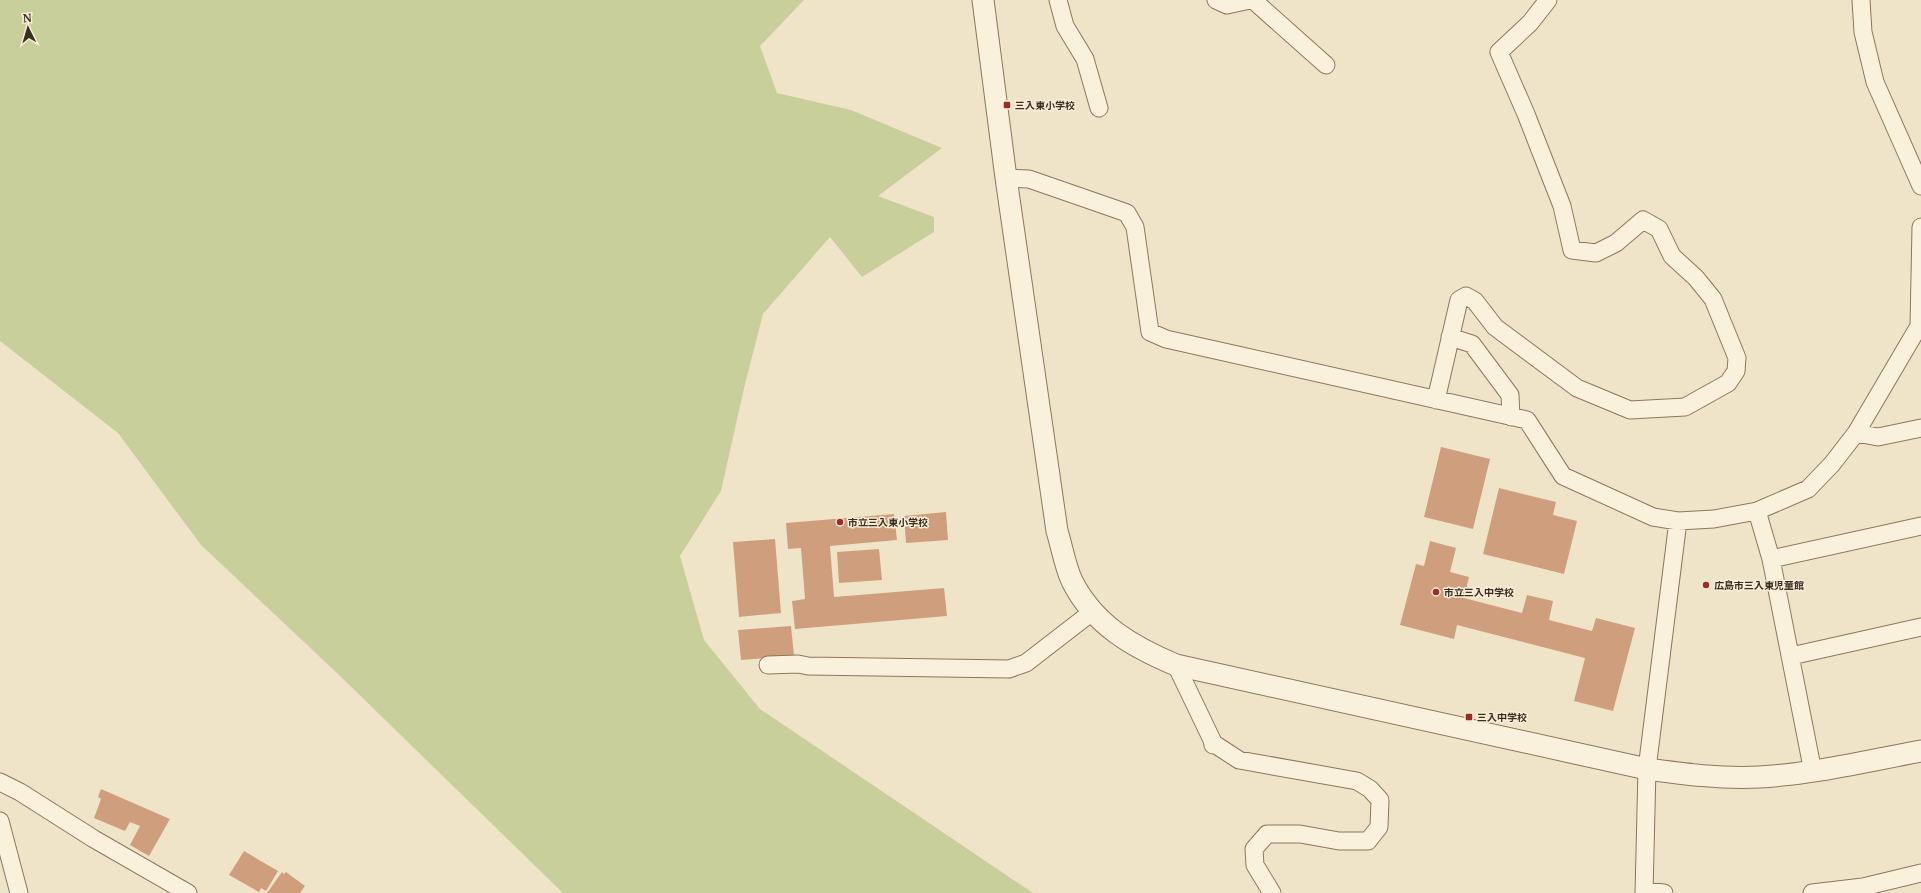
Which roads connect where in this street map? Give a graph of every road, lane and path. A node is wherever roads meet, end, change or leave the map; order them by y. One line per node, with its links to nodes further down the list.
1 (983, 0): 10 (street)
2 (1058, 0): 9 (street)
3 (1216, 0): 4 (street)
4 (1250, 0)
5 (1253, 0): 8 (street)
6 (1548, 0): 14 (street)
7 (1861, 0): 11 (street)
8 (1326, 65)
9 (1099, 108)
10 (1006, 178): 15 (street); 23 (street)
11 (1921, 186)
12 (1921, 227): 13 (street)
13 (1920, 326): 18 (street)
14 (1450, 337): 15 (street); 16 (street)
15 (1436, 400): 16 (street)
16 (1511, 417): 20 (street)
17 (1921, 428): 18 (street)
18 (1856, 434): 19 (street)
19 (1757, 511): 20 (street); 22 (street)
20 (1678, 521): 29 (street)
21 (1921, 526): 22 (street)
22 (1771, 559): 25 (street)
23 (1092, 612): 26 (street); 27 (street)
24 (1921, 627): 25 (street)
25 (1791, 656): 30 (street)
26 (768, 665)
27 (1176, 665): 29 (street); 38 (street)
28 (1921, 751): 30 (street)
29 (1647, 769): 30 (street); 35 (street)
30 (1813, 772)
31 (0, 782): 37 (street)
32 (0, 822): 36 (street)
33 (1921, 873): 34 (street)
34 (1864, 890): 40 (street)
35 (1644, 892): 39 (street)
36 (19, 893)
37 (188, 893)
38 (1272, 893)
39 (1664, 893)
40 (1812, 893)

